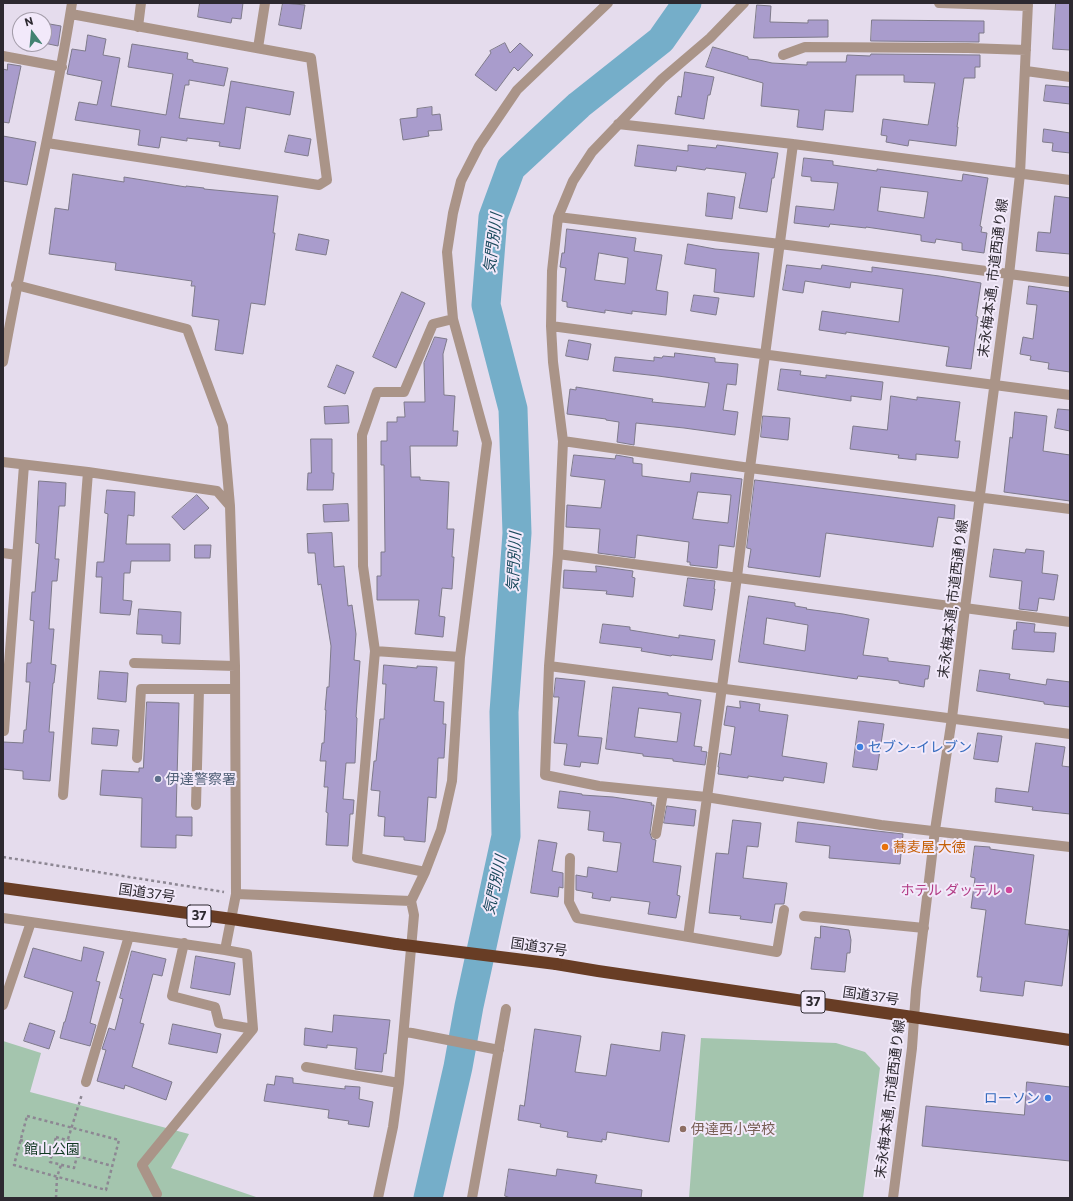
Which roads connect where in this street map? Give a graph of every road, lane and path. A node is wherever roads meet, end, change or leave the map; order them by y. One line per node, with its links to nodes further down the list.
1 (72, 3): 8 (street)
2 (140, 3): 9 (street)
3 (265, 3): 10 (street)
4 (608, 3): 27 (street)
5 (744, 3): 17 (street)
6 (939, 3): 7 (street)
7 (1028, 5): 11 (street, 末永梅本通, 市道西通り線)
8 (71, 14): 9 (street); 14 (street)
9 (138, 26): 10 (street)
10 (258, 48): 18 (street)
11 (1026, 50): 12 (street); 15 (street, 末永梅本通, 市道西通り線)
12 (783, 55)
13 (3, 56): 14 (street)
14 (62, 67): 18 (street)
15 (1026, 71): 16 (street); 20 (street, 末永梅本通, 市道西通り線)
16 (1070, 77)
17 (618, 124): 19 (street); 22 (street)
18 (47, 143): 26 (street)
19 (793, 144): 20 (street); 23 (street)
20 (1020, 174): 21 (street); 24 (street, 末永梅本通, 市道西通り線)
21 (1070, 180)
22 (558, 217): 23 (street); 28 (street)
23 (780, 244): 24 (street); 29 (street)
24 (1008, 275): 25 (street); 31 (street, 末永梅本通, 市道西通り線)
25 (1070, 282)
26 (16, 286): 30 (street); 39 (street)
27 (453, 319): 47 (street); 48 (street)
28 (551, 326): 29 (street); 33 (street)
29 (766, 354): 31 (street); 36 (street)
30 (3, 362)
31 (994, 386): 32 (street); 38 (street, 末永梅本通, 市道西通り線)
32 (1070, 395)
33 (563, 440): 36 (street); 42 (street)
34 (3, 462): 35 (street)
35 (24, 465): 37 (street); 43 (street)
36 (750, 468): 38 (street); 44 (street)
37 (88, 472): 39 (street); 60 (street)
38 (980, 497): 40 (street); 45 (street, 末永梅本通, 市道西通り線)
39 (230, 506): 50 (street)
40 (1070, 509)
41 (3, 553): 43 (street)
42 (558, 554): 44 (street); 51 (street)
43 (17, 555): 56 (street)
44 (738, 577): 45 (street); 54 (street)
45 (965, 608): 46 (street); 55 (street, 末永梅本通, 市道西通り線)
46 (1070, 622)
47 (375, 651): 48 (street); 68 (street)
48 (460, 657): 68 (street)
49 (134, 662): 50 (street)
50 (235, 666): 53 (street)
51 (549, 666): 54 (street); 59 (street)
52 (199, 689): 53 (street); 58 (street); 62 (street)
53 (235, 689): 70 (street)
54 (722, 689): 55 (street); 61 (street)
55 (952, 718): 57 (street); 63 (street, 末永梅本通, 市道西通り線)
56 (4, 731)
57 (1070, 734)
58 (137, 758)
59 (663, 793): 61 (street); 64 (street)
60 (63, 795)
61 (706, 797): 63 (street); 79 (street)
62 (196, 805)
63 (935, 830): 65 (street); 77 (street, 末永梅本通, 市道西通り線)
64 (656, 834)
65 (1070, 847)
66 (3, 857): 70 (path)
67 (570, 858): 79 (street)
68 (425, 872): 71 (street)
69 (3, 888): 75 (highway, 国道37号 / 37)
70 (236, 894): 71 (street); 75 (street)
71 (411, 901): 86 (street)
72 (784, 910): 79 (street)
73 (804, 916): 77 (street)
74 (3, 918): 76 (street)
75 (232, 919): 81 (street); 84 (highway, 国道37号 / 37, bridge)
76 (31, 922): 78 (street); 82 (street)
77 (924, 928): 84 (street, 末永梅本通, 市道西通り線)
78 (129, 936): 80 (street); 90 (street)
79 (688, 937)
80 (184, 944): 81 (street); 85 (street)
81 (225, 950): 85 (street)
82 (3, 1005)
83 (506, 1008): 88 (street)
84 (914, 1017): 87 (highway, 国道37号 / 37); 104 (street, 末永梅本通, 市道西通り線)
85 (252, 1029): 100 (street)
86 (408, 1032): 88 (street); 91 (street)
87 (1070, 1040)
88 (499, 1050): 103 (street)
89 (306, 1067): 91 (street)
90 (86, 1082): 92 (path)
91 (399, 1083): 102 (street)
92 (72, 1128): 93 (path); 94 (path); 98 (path)
93 (68, 1139): 95 (path); 96 (path)
94 (20, 1140): 95 (path); 99 (path)
95 (53, 1149): 97 (path)
96 (77, 1156): 97 (path); 98 (path)
97 (61, 1165): 99 (path)
98 (112, 1166): 99 (path)
99 (58, 1177): 101 (path)
100 (157, 1194)
101 (56, 1198)
102 (378, 1198)
103 (472, 1198)
104 (892, 1198)

